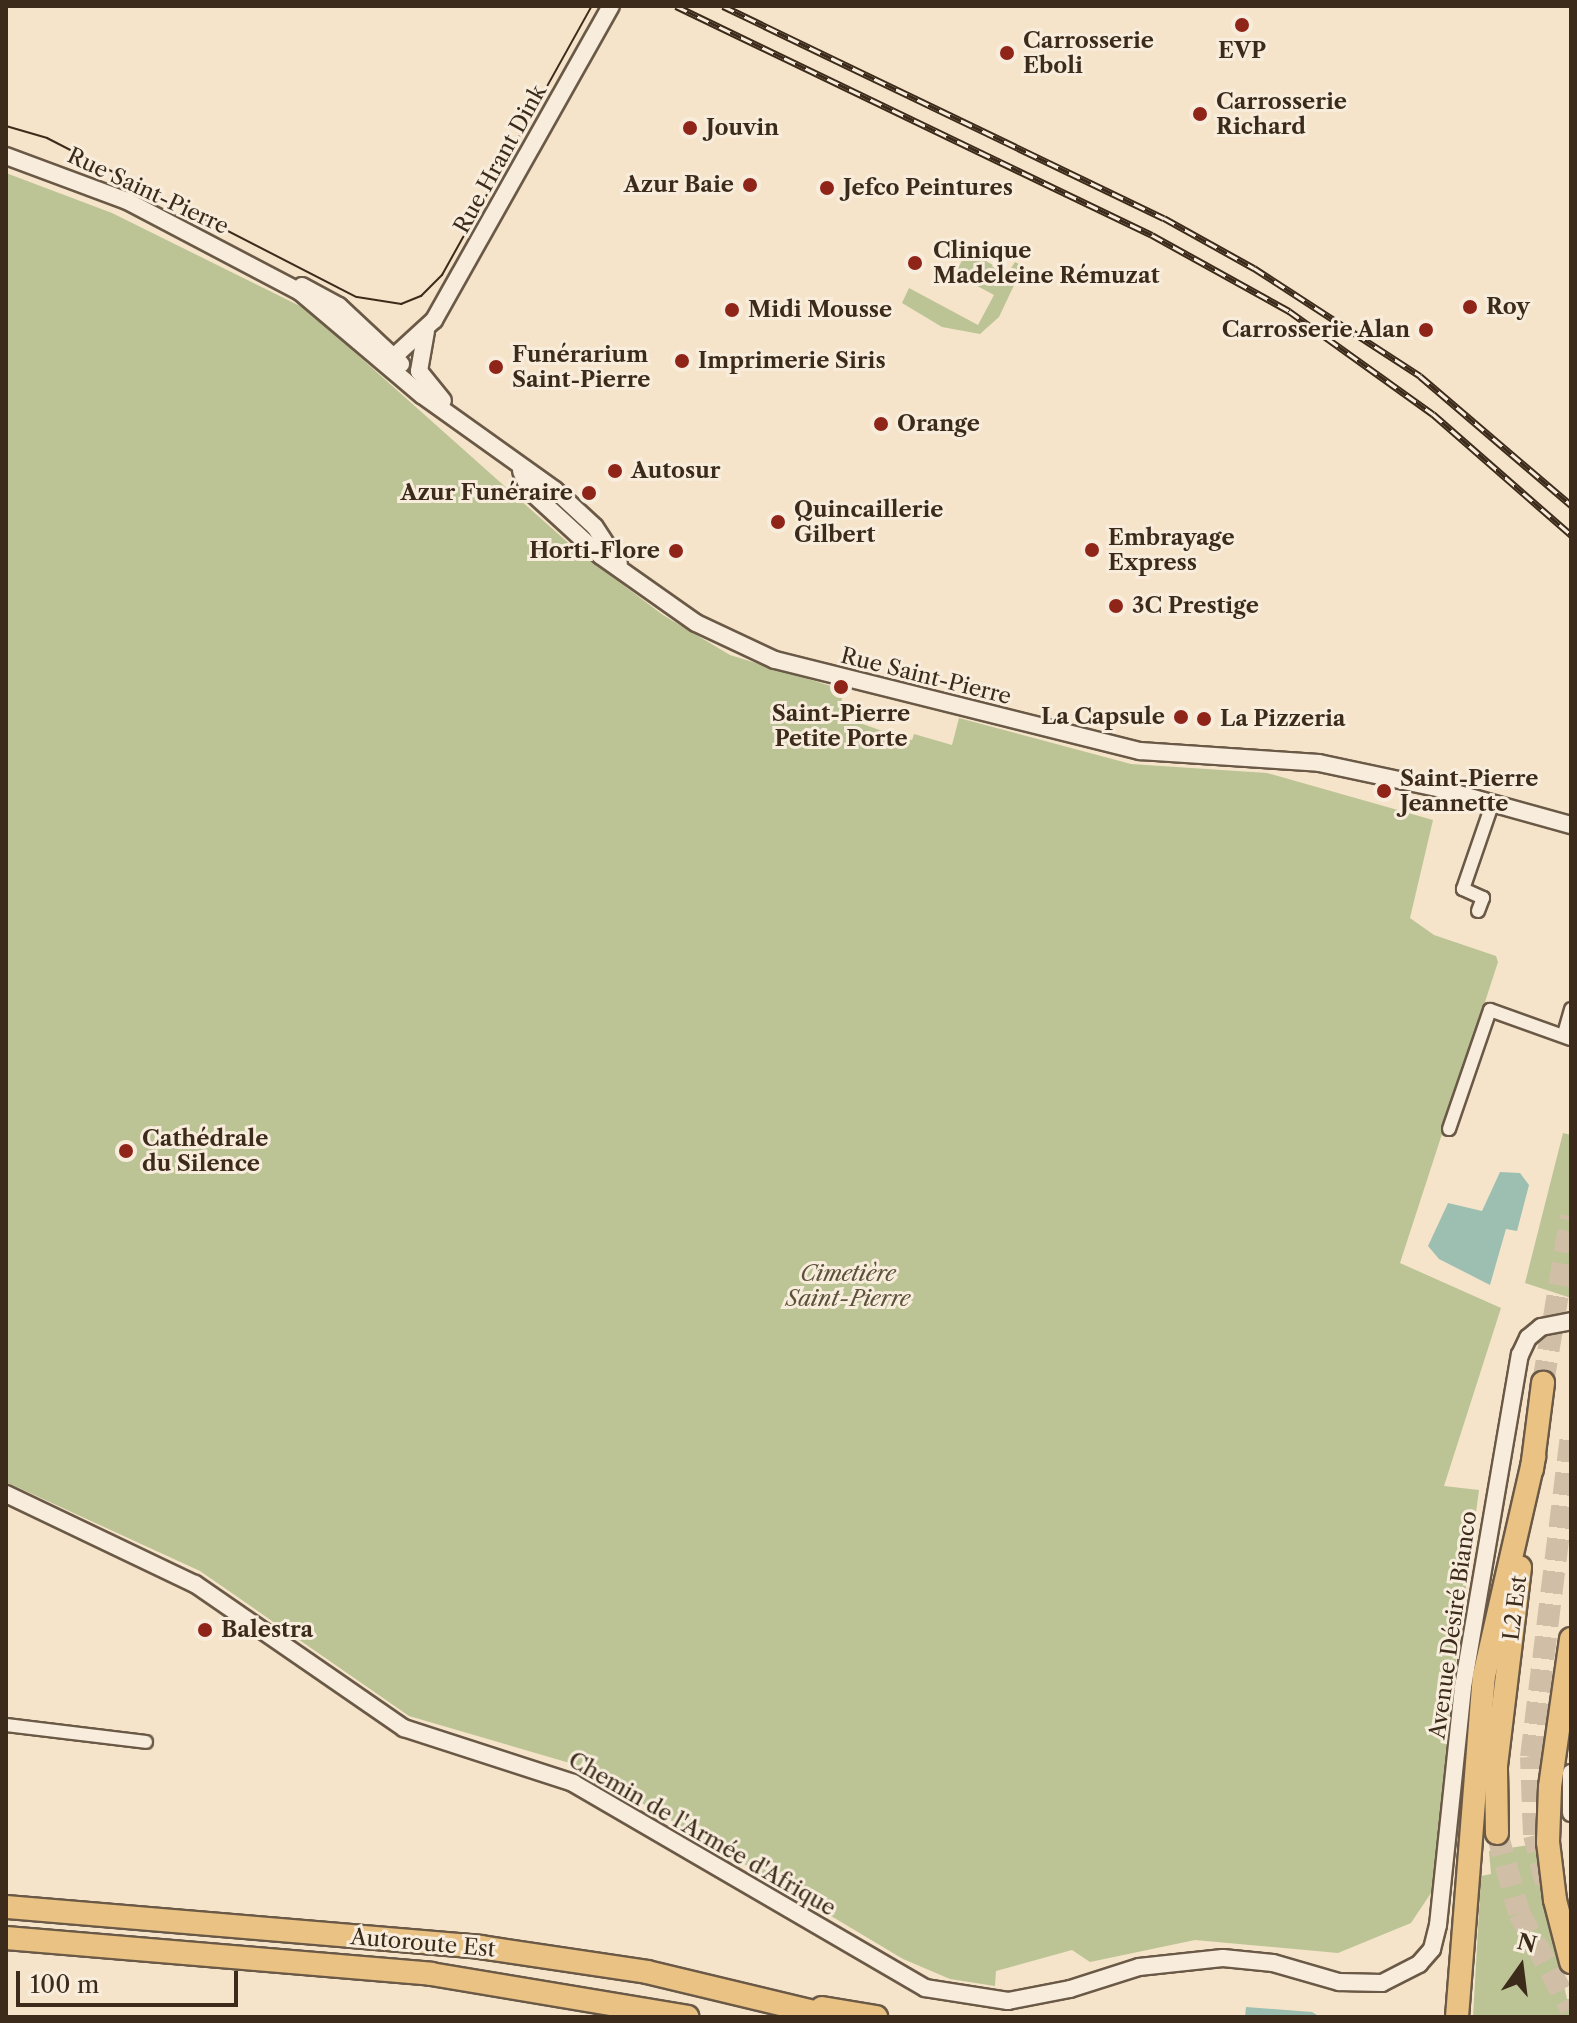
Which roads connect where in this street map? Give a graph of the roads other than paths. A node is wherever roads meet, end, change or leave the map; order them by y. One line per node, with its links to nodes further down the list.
1 (611, 6): 3 (street, Rue Hrant Dink)
2 (6, 156): 4 (street, Rue Saint-Pierre)
3 (426, 331): 4 (street, Rue Hrant Dink); 5 (street, Rue Hrant Dink)
4 (392, 360): 5 (street, Rue Saint-Pierre)
5 (452, 416): 6 (street, Rue Saint-Pierre)
6 (1493, 802): 7 (street, Rue Saint-Pierre); 9 (street)
7 (1571, 825)
8 (1467, 841): 9 (street)
9 (1482, 845): 10 (street)
10 (1478, 911)
11 (1571, 1009): 12 (street)
12 (1568, 1037): 13 (street)
13 (1449, 1129)
14 (1571, 1321): 27 (street, Avenue Désiré Bianco)
15 (1543, 1383): 16 (highway, L2 Est)
16 (1534, 1457): 23 (highway, L2 Est); 32 (highway)
17 (6, 1494): 27 (street, Chemin de l'Armée d'Afrique)
18 (1571, 1639): 26 (highway)
19 (6, 1725): 20 (street)
20 (146, 1742)
21 (1571, 1773): 22 (street)
22 (1571, 1813)
23 (1497, 1833)
24 (6, 1907): 28 (highway, Autoroute Est)
25 (6, 1938): 29 (highway, Autoroute Est)
26 (1571, 1962)
27 (1419, 1964)
28 (739, 1993): 30 (highway, Autoroute Est); 31 (highway)
29 (687, 2017)
30 (835, 2017)
31 (876, 2017)
32 (1457, 2017)

